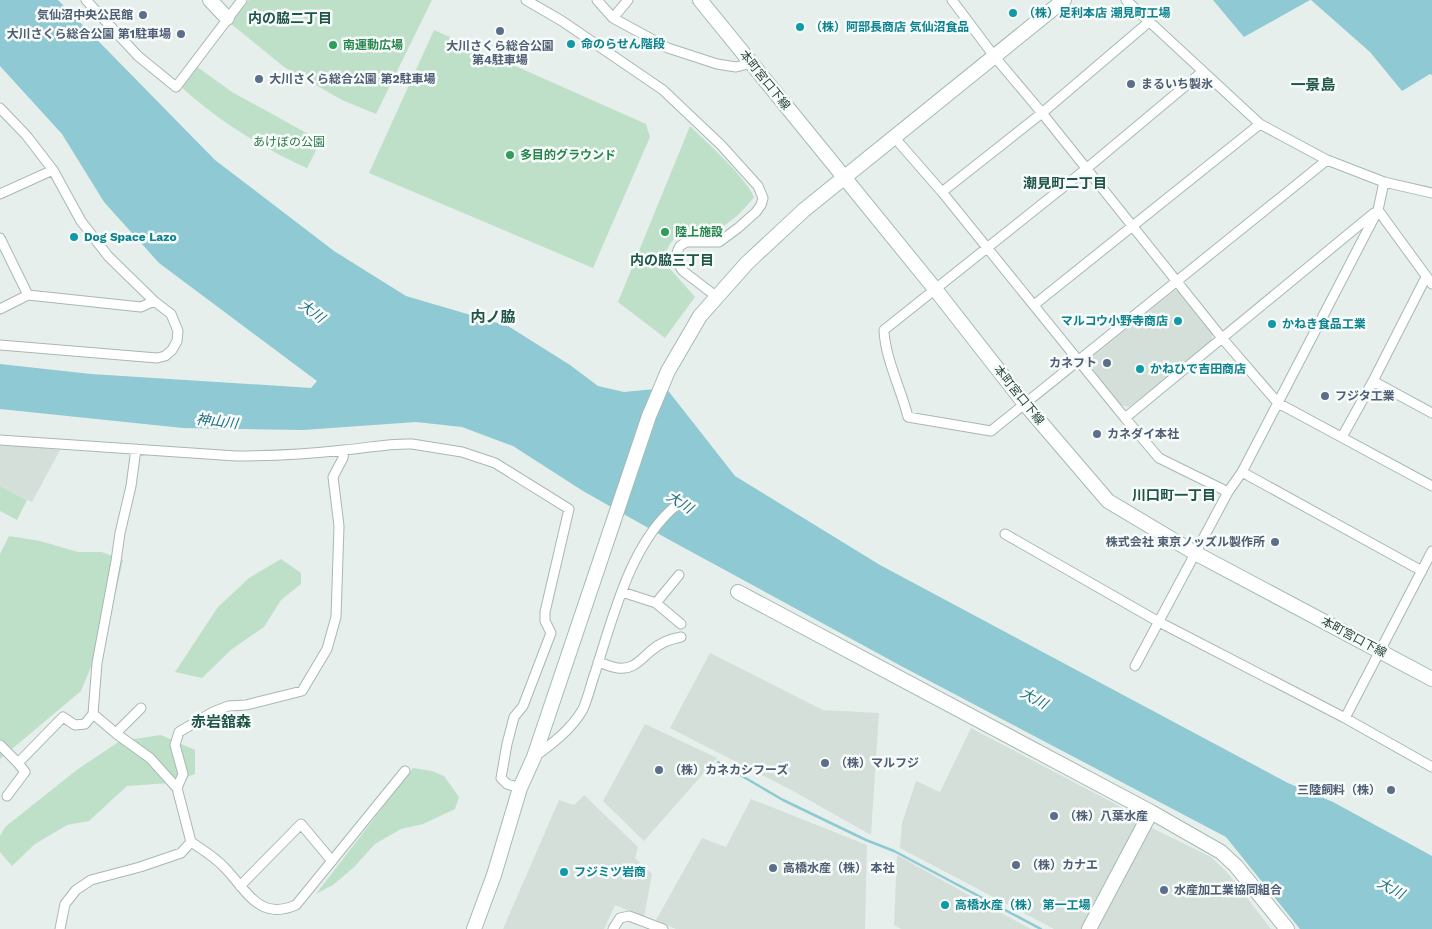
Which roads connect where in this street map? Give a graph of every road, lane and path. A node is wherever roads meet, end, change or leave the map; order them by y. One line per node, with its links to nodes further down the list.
1 (86, 0): 11 (street)
2 (210, 0): 11 (street)
3 (242, 0): 11 (street)
4 (526, 0): 37 (street)
5 (597, 0): 12 (street)
6 (628, 0): 12 (street)
7 (700, 0): 15 (street, 本町宮口下線)
8 (952, 0): 14 (street)
9 (1064, 0): 14 (street)
10 (1126, 0): 13 (street)
11 (227, 18)
12 (613, 18): 15 (street)
13 (1150, 21): 16 (street); 18 (street)
14 (994, 56): 18 (street); 20 (street)
15 (752, 63): 24 (street, 本町宮口下線)
16 (1202, 72): 19 (street); 22 (street)
17 (0, 108): 23 (street)
18 (1042, 113): 22 (street); 26 (street)
19 (1260, 124): 21 (street); 30 (street)
20 (894, 137): 24 (street); 26 (street)
21 (1327, 160): 25 (street); 34 (street)
22 (1086, 169): 30 (street); 32 (street)
23 (53, 170): 28 (street); 38 (street)
24 (845, 178): 35 (street, 本町宮口下線); 37 (street)
25 (1384, 182): 27 (street); 29 (street)
26 (942, 192): 32 (street)
27 (1432, 193)
28 (0, 194)
29 (1378, 210): 33 (street); 41 (street); 45 (street)
30 (1133, 227): 34 (street); 39 (street)
31 (0, 238): 36 (street)
32 (987, 248): 35 (street); 39 (street)
33 (1429, 281): 44 (street)
34 (1177, 282): 41 (street); 43 (street)
35 (935, 289): 46 (street, 本町宮口下線); 46 (street)
36 (28, 295): 38 (street); 40 (street)
37 (717, 297): 77 (street)
38 (154, 301): 42 (street)
39 (1034, 306): 43 (street)
40 (0, 309)
41 (1222, 338): 45 (street); 48 (street)
42 (0, 345)
43 (1078, 361): 46 (street); 48 (street)
44 (1373, 381): 47 (street); 49 (street)
45 (1278, 403): 49 (street); 53 (street)
46 (1025, 404): 59 (street, 本町宮口下線)
47 (1432, 413)
48 (1125, 418): 55 (street)
49 (1342, 437): 54 (street)
50 (0, 440): 51 (street)
51 (136, 449): 52 (street); 73 (street)
52 (344, 450): 81 (street); 82 (street)
53 (1242, 472): 55 (street); 60 (street)
54 (1432, 486)
55 (1228, 492): 59 (street)
56 (678, 504): 62 (street)
57 (1004, 534): 65 (street)
58 (1432, 551): 60 (street)
59 (1195, 553): 65 (street); 68 (street, 本町宮口下線)
60 (1422, 571): 68 (street)
61 (679, 575): 64 (street)
62 (622, 592): 64 (street); 69 (street)
63 (738, 592): 84 (street)
64 (656, 603): 66 (street)
65 (1159, 622): 70 (street); 74 (street)
66 (681, 624)
67 (681, 637): 69 (street)
68 (1379, 650): 71 (street, 本町宮口下線); 74 (street)
69 (598, 662): 77 (street)
70 (1135, 666)
71 (1432, 679)
72 (141, 708): 75 (street)
73 (93, 714): 75 (street); 78 (street)
74 (1345, 718): 79 (street)
75 (116, 733): 81 (street)
76 (0, 745): 78 (street)
77 (534, 757): 82 (street)
78 (18, 763): 83 (street)
79 (1432, 767)
80 (405, 771): 86 (street)
81 (177, 788): 85 (street)
82 (520, 788): 89 (street)
83 (8, 796)
84 (1151, 812): 92 (street); 93 (street)
85 (191, 842): 87 (street); 88 (street)
86 (332, 861): 87 (street); 87 (street)
87 (240, 886)
88 (60, 929)
89 (474, 929)
90 (613, 929): 91 (street)
91 (663, 929)
92 (1089, 929)
93 (1287, 929)

